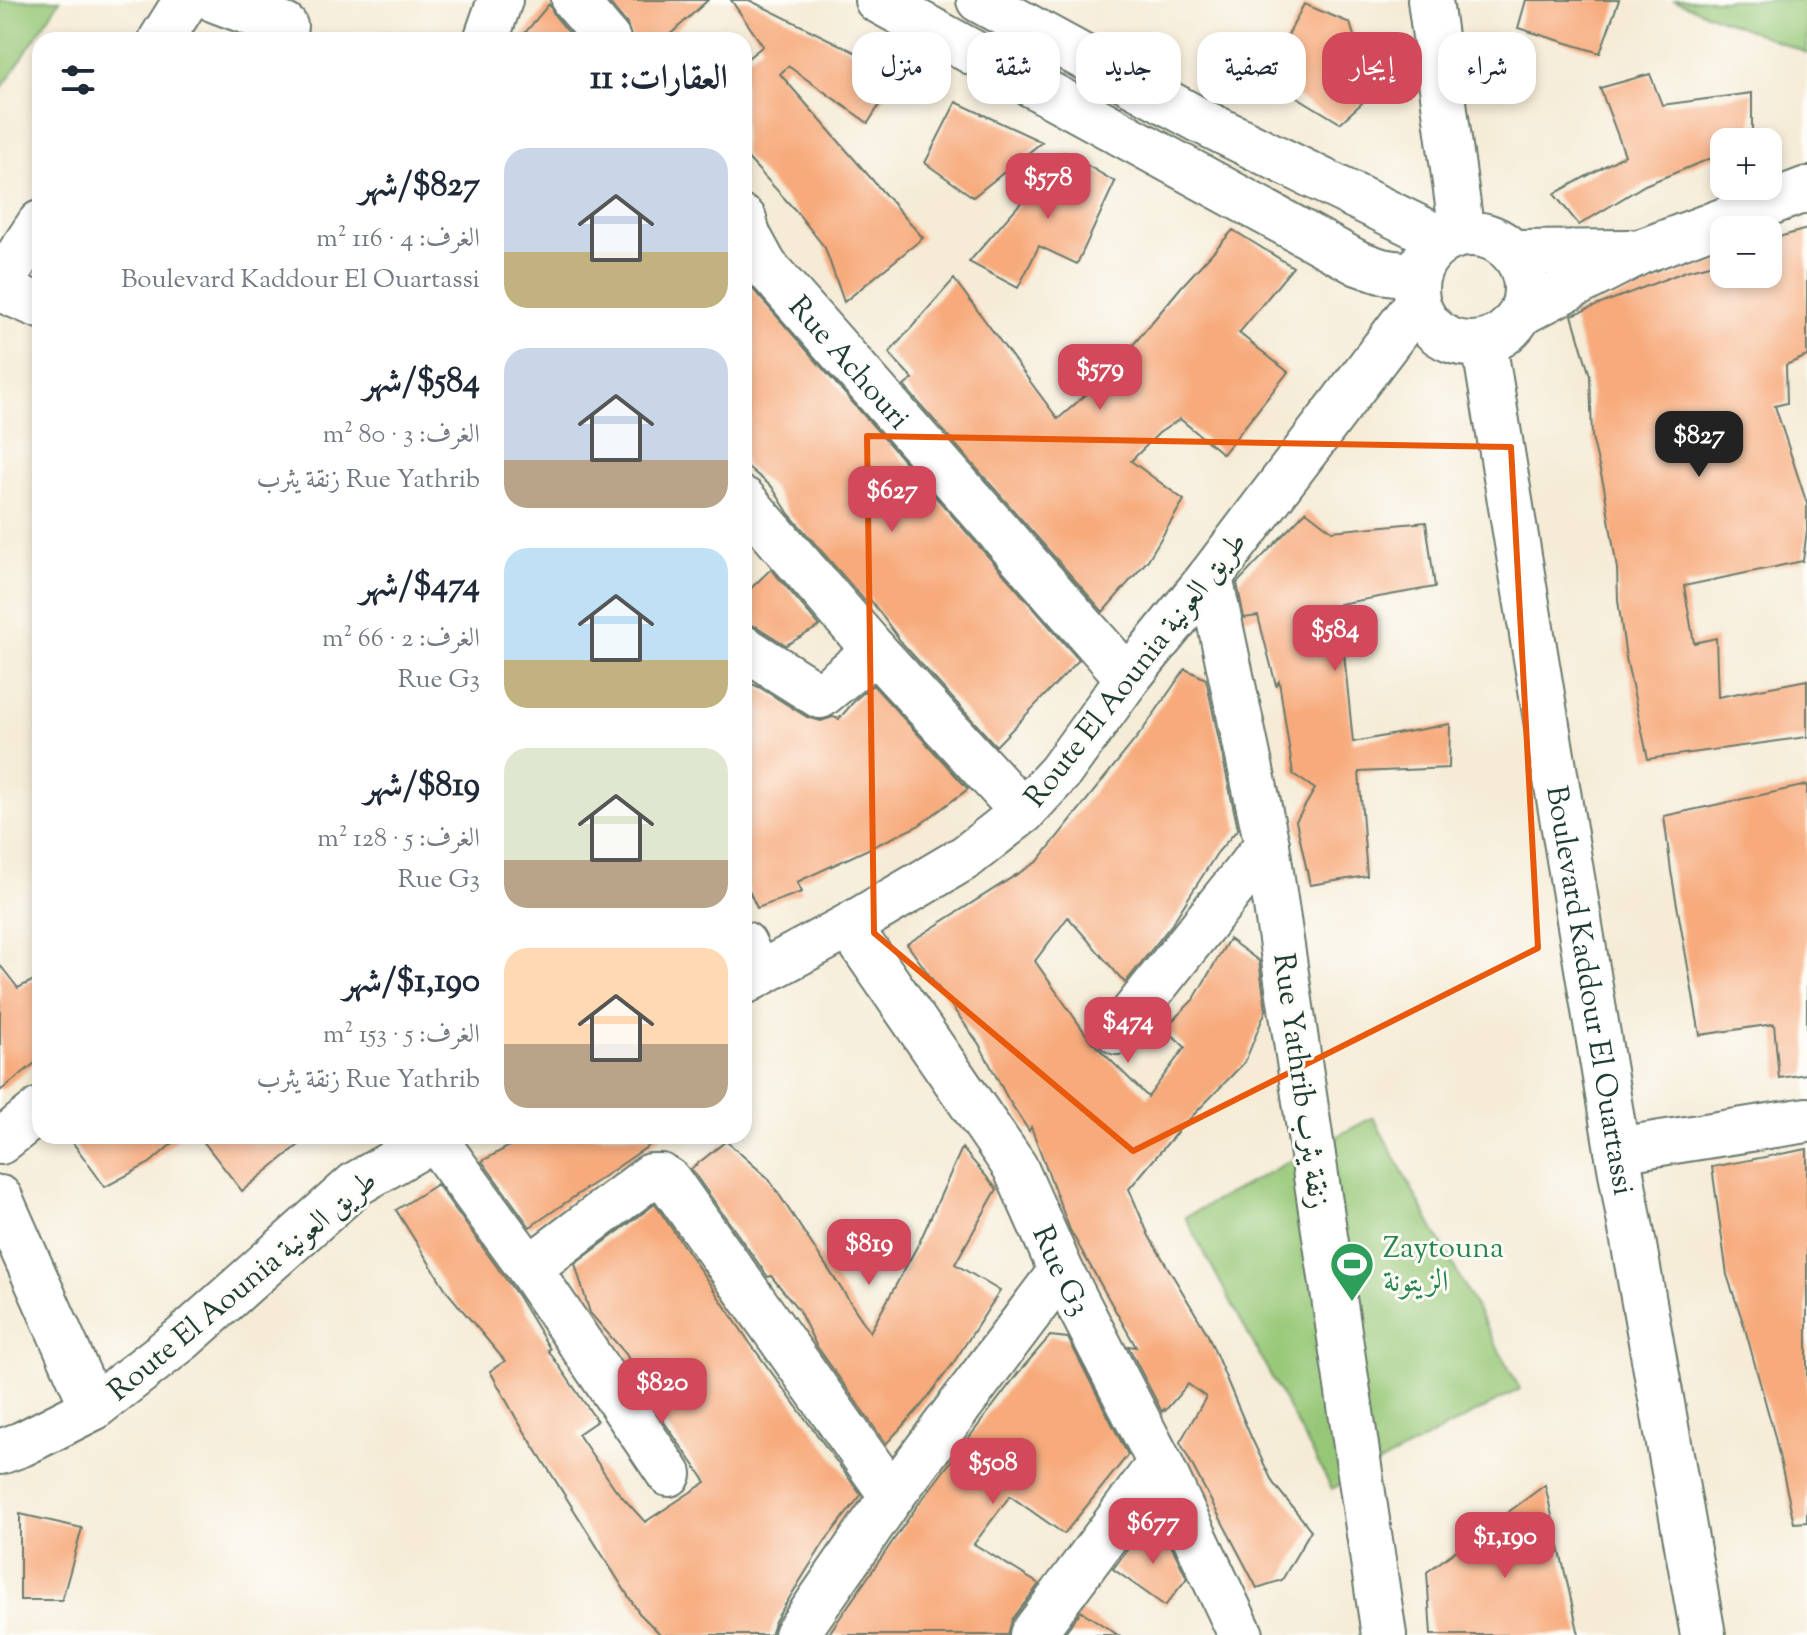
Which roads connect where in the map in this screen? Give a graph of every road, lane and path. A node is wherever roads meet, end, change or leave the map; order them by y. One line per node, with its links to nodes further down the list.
1 (186, 0): 8 (street)
2 (215, 0): 9 (street)
3 (500, 0): 10 (street)
4 (574, 0): 11 (street)
5 (877, 0): 20 (street)
6 (979, 0): 14 (street)
7 (1430, 0): 14 (street)
8 (166, 32)
9 (284, 32)
10 (489, 32)
11 (601, 32)
12 (1807, 189): 16 (street)
13 (32, 235): 18 (street)
14 (1453, 237): 17 (street); 20 (street)
15 (752, 242): 28 (street, Rue Achouri)
16 (1640, 252): 17 (street); 22 (street)
17 (1513, 253): 22 (street)
18 (0, 283)
19 (0, 289): 21 (street)
20 (1417, 290): 23 (street); 25 (street, Route El Aounia طريق العونية)
21 (32, 303)
22 (1523, 312): 23 (street)
23 (1484, 343): 39 (street, Boulevard Kaddour El Ouartassi)
24 (752, 509): 26 (street)
25 (1210, 577): 28 (street, Route El Aounia طريق العونية); 30 (street, Rue Yathrib زنقة يثرب)
26 (875, 651): 27 (street); 29 (street)
27 (752, 653)
28 (1128, 678): 29 (street, Route El Aounia طريق العونية)
29 (1023, 812): 31 (street, Route El Aounia طريق العونية)
30 (1267, 845): 33 (street); 51 (street, Rue Yathrib زنقة يثرب)
31 (849, 926): 32 (street, Route El Aounia طريق العونية); 42 (street, Rue G3)
32 (752, 966)
33 (1118, 1032)
34 (32, 1116): 36 (street)
35 (1807, 1120): 39 (street)
36 (0, 1142)
37 (424, 1144): 43 (street, Route El Aounia طريق العونية)
38 (441, 1144): 41 (street)
39 (1617, 1150): 52 (street, Boulevard Kaddour El Ouartassi)
40 (0, 1198): 43 (street)
41 (529, 1268): 46 (street); 47 (street)
42 (1061, 1271): 45 (street, Rue G3); 47 (street)
43 (93, 1408): 44 (street, Route El Aounia طريق العونية)
44 (0, 1452)
45 (1160, 1463): 49 (street); 50 (street, Rue G3)
46 (669, 1474)
47 (892, 1496): 48 (street)
48 (796, 1635)
49 (1032, 1635)
50 (1241, 1635)
51 (1384, 1635)
52 (1703, 1635)

